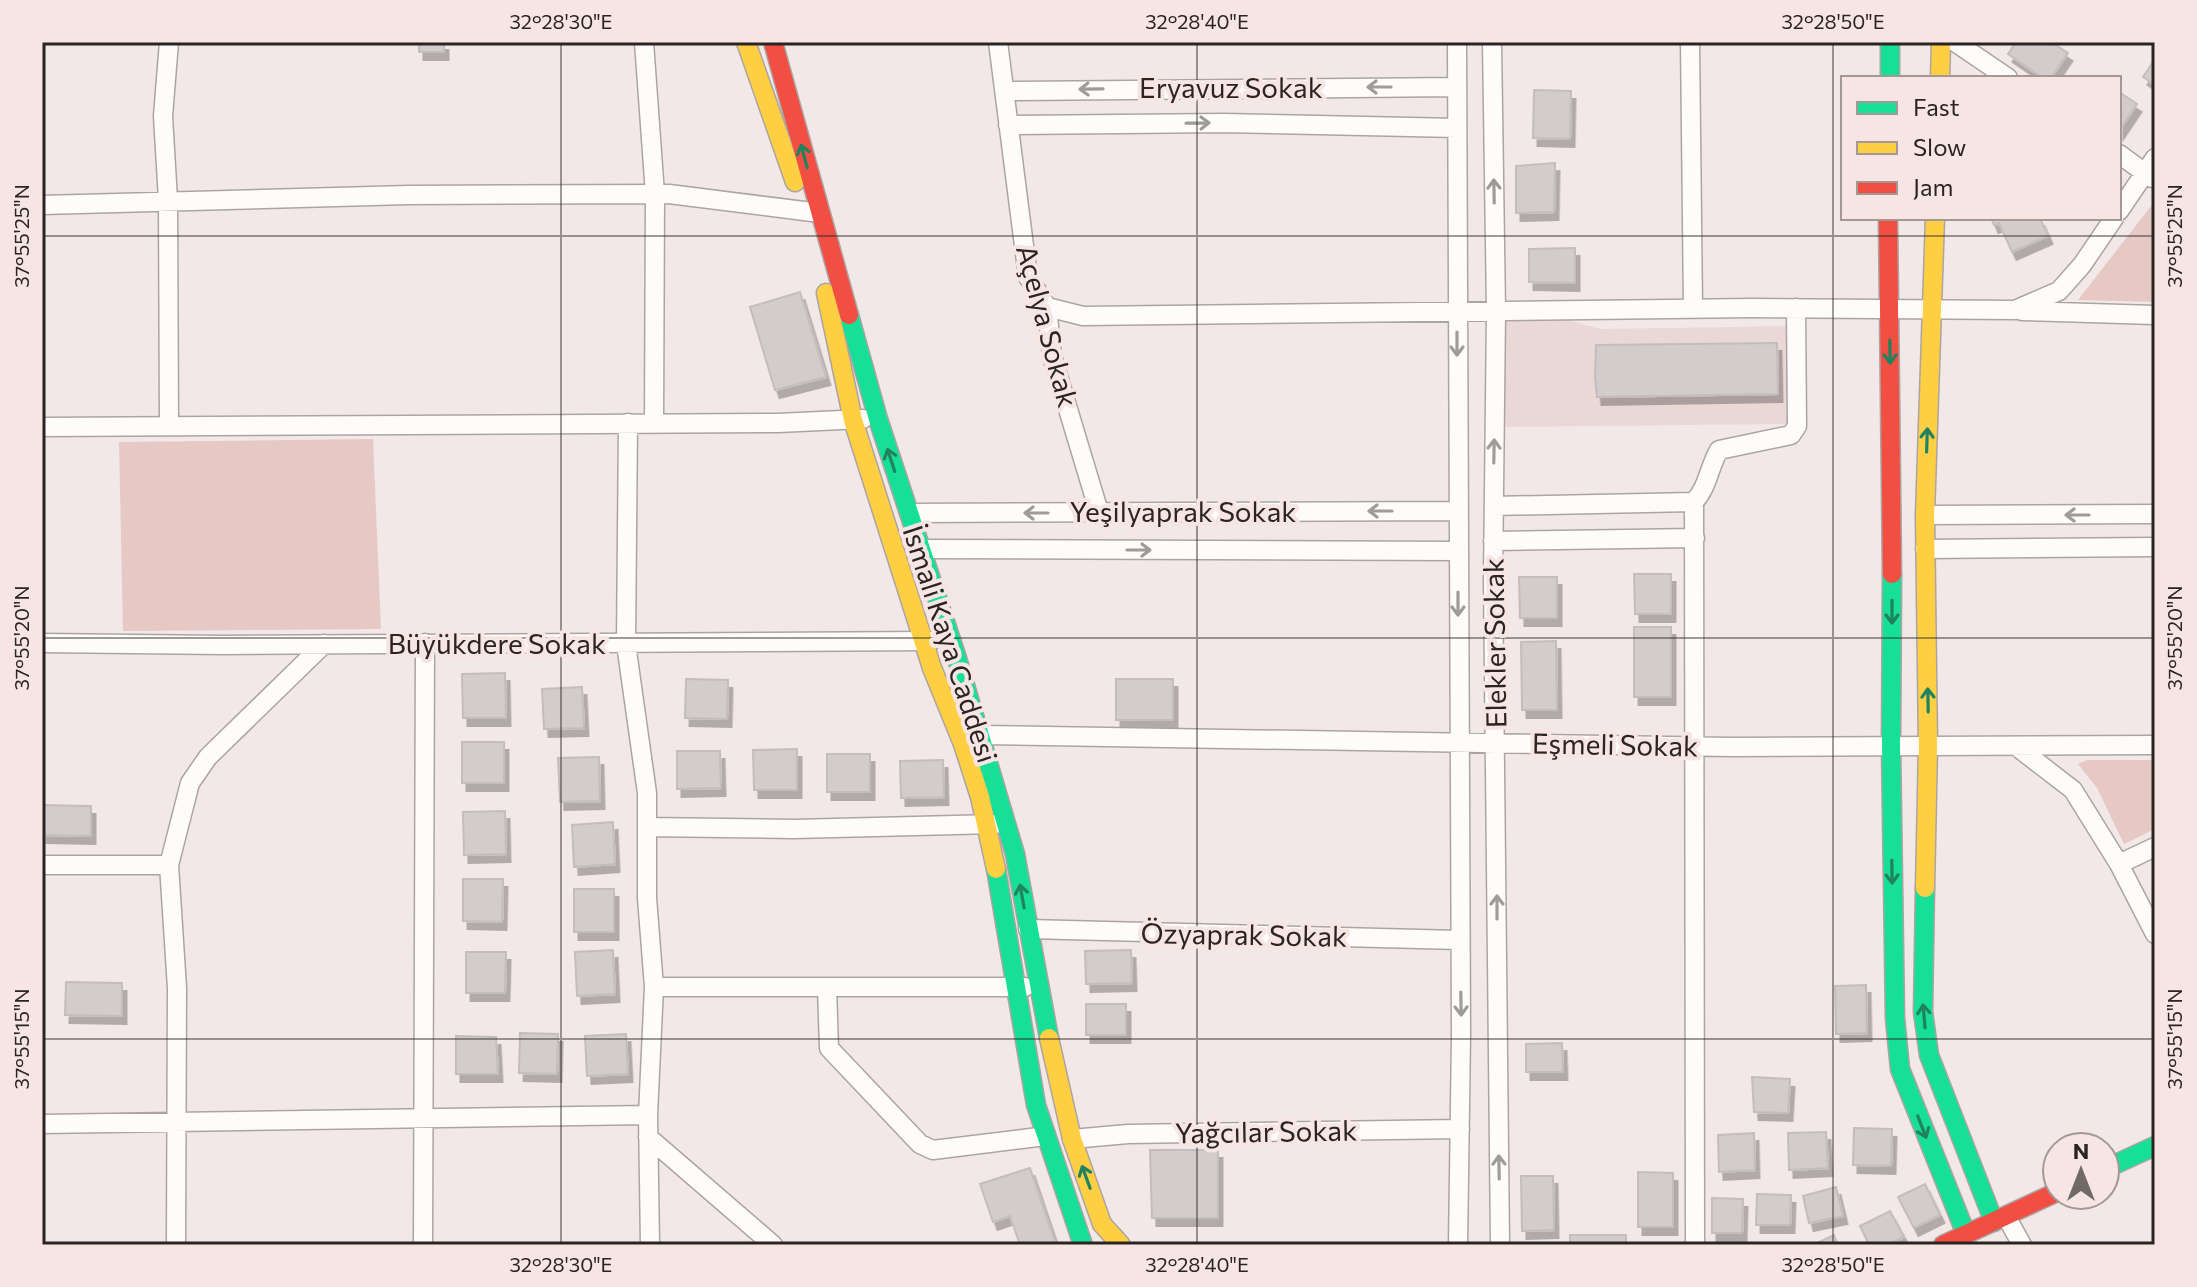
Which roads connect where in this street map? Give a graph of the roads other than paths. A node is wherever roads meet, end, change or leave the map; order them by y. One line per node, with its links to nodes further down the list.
1 (169, 42): 22 (street)
2 (644, 42): 21 (street)
3 (746, 42): 25 (street)
4 (998, 42): 16 (street, Açelya Sokak)
5 (1457, 42): 15 (street, Elekler Sokak)
6 (1492, 42): 35 (street, Elekler Sokak, one-way to 6)
7 (1690, 42): 30 (street)
8 (1890, 42): 12 (street)
9 (1941, 42): 13 (street)
10 (1955, 42): 14 (street)
11 (774, 45): 25 (street, İsmali Kaya Caddesi, one-way to 11)
12 (1890, 76)
13 (1940, 76)
14 (2005, 76)
15 (1457, 87): 16 (street, Eryavuz Sokak, one-way to 16); 18 (street, Elekler Sokak)
16 (1005, 91): 17 (street, Açelya Sokak)
17 (1008, 125): 18 (street, Eryavuz Sokak, one-way to 18); 29 (street, Açelya Sokak)
18 (1457, 128): 36 (street, Elekler Sokak)
19 (2121, 155): 20 (street)
20 (2152, 170): 24 (street)
21 (655, 194): 22 (street); 25 (street); 41 (street)
22 (168, 200): 23 (street); 42 (street)
23 (42, 205)
24 (2121, 209)
25 (812, 212): 38 (street, İsmali Kaya Caddesi); 39 (street)
26 (1888, 220): 32 (street)
27 (1935, 220): 33 (street)
28 (2113, 220): 34 (street)
29 (1047, 307): 36 (street); 47 (street, Açelya Sokak)
30 (1693, 308): 31 (street); 35 (street)
31 (1796, 308): 32 (street); 44 (street)
32 (1889, 309): 33 (street); 67 (street, one-way to 67)
33 (1932, 310): 34 (street); 50 (street, one-way to 33)
34 (2015, 310): 37 (street)
35 (1496, 311): 36 (street); 45 (street, Elekler Sokak, one-way to 35)
36 (1457, 312): 46 (street, Elekler Sokak, one-way to 46)
37 (2155, 315)
38 (878, 419): 39 (street); 48 (street, İsmali Kaya Caddesi, one-way to 38)
39 (853, 420): 41 (street); 57 (street)
40 (628, 423): 41 (street); 42 (street); 62 (street)
41 (654, 423)
42 (169, 425): 43 (street)
43 (42, 427)
44 (1694, 502): 45 (street); 51 (street)
45 (1494, 506): 52 (street, Elekler Sokak)
46 (1458, 511): 47 (street, Yeşilyaprak Sokak, one-way to 47); 56 (street, Elekler Sokak)
47 (1099, 512): 48 (street, Yeşilyaprak Sokak, one-way to 48)
48 (909, 513): 54 (street, İsmali Kaya Caddesi)
49 (2155, 514): 50 (street, one-way to 50)
50 (1925, 515): 55 (street)
51 (1695, 538): 52 (street); 70 (street)
52 (1493, 541): 65 (street, Elekler Sokak)
53 (2155, 547): 55 (street)
54 (921, 549): 56 (street, Yeşilyaprak Sokak, one-way to 56); 58 (street, İsmali Kaya Caddesi)
55 (1925, 549): 68 (street, one-way to 55)
56 (1458, 551): 64 (street, Elekler Sokak, one-way to 64)
57 (924, 641): 58 (street, Büyükdere Sokak); 62 (street, Büyükdere Sokak); 71 (street)
58 (951, 641): 63 (street, İsmali Kaya Caddesi)
59 (42, 643): 61 (street, Büyükdere Sokak)
60 (425, 643): 61 (street, Büyükdere Sokak); 62 (street, Büyükdere Sokak); 86 (street)
61 (324, 644): 77 (street)
62 (626, 644): 73 (street)
63 (980, 735): 64 (street, Eşmeli Sokak); 72 (street, İsmali Kaya Caddesi)
64 (1458, 743): 65 (street, Eşmeli Sokak); 80 (street, Elekler Sokak)
65 (1496, 744): 70 (street, Eşmeli Sokak); 105 (street, Elekler Sokak, one-way to 65)
66 (2155, 745): 69 (street, Eşmeli Sokak)
67 (1891, 746): 68 (street, Eşmeli Sokak); 70 (street, Eşmeli Sokak); 97 (street, one-way to 97)
68 (1928, 746): 69 (street, Eşmeli Sokak); 96 (street, one-way to 68)
69 (2016, 746): 75 (street)
70 (1696, 747): 106 (street)
71 (987, 824): 72 (street); 73 (street); 83 (street)
72 (1006, 824): 78 (street, İsmali Kaya Caddesi, one-way to 72)
73 (647, 827): 81 (street)
74 (2155, 847): 75 (street)
75 (2119, 864): 79 (street)
76 (42, 865): 77 (street)
77 (169, 865): 87 (street)
78 (1028, 929): 80 (street, Özyaprak Sokak); 84 (street, İsmali Kaya Caddesi)
79 (2155, 934)
80 (1460, 940): 89 (street, Elekler Sokak, one-way to 89)
81 (654, 987): 82 (street); 85 (street)
82 (827, 987): 83 (street); 90 (street)
83 (1016, 987): 84 (street); 90 (street)
84 (1038, 987): 92 (street, İsmali Kaya Caddesi)
85 (648, 1115): 86 (street); 91 (street)
86 (423, 1120): 87 (street); 99 (street)
87 (175, 1122): 88 (street); 98 (street)
88 (42, 1124)
89 (1460, 1129): 92 (street, Yağcılar Sokak); 104 (street, Elekler Sokak)
90 (1046, 1136): 102 (street)
91 (648, 1137): 100 (street); 101 (street)
92 (1072, 1139): 103 (street, İsmali Kaya Caddesi, one-way to 92)
93 (2155, 1146): 94 (street)
94 (2121, 1162)
95 (2041, 1200): 96 (street)
96 (2000, 1219): 97 (street); 108 (street)
97 (1966, 1234): 107 (street)
98 (176, 1245)
99 (423, 1245)
100 (650, 1245)
101 (773, 1245)
102 (1083, 1245)
103 (1121, 1245)
104 (1458, 1245)
105 (1500, 1245)
106 (1695, 1245)
107 (1943, 1245)
108 (2022, 1245)

